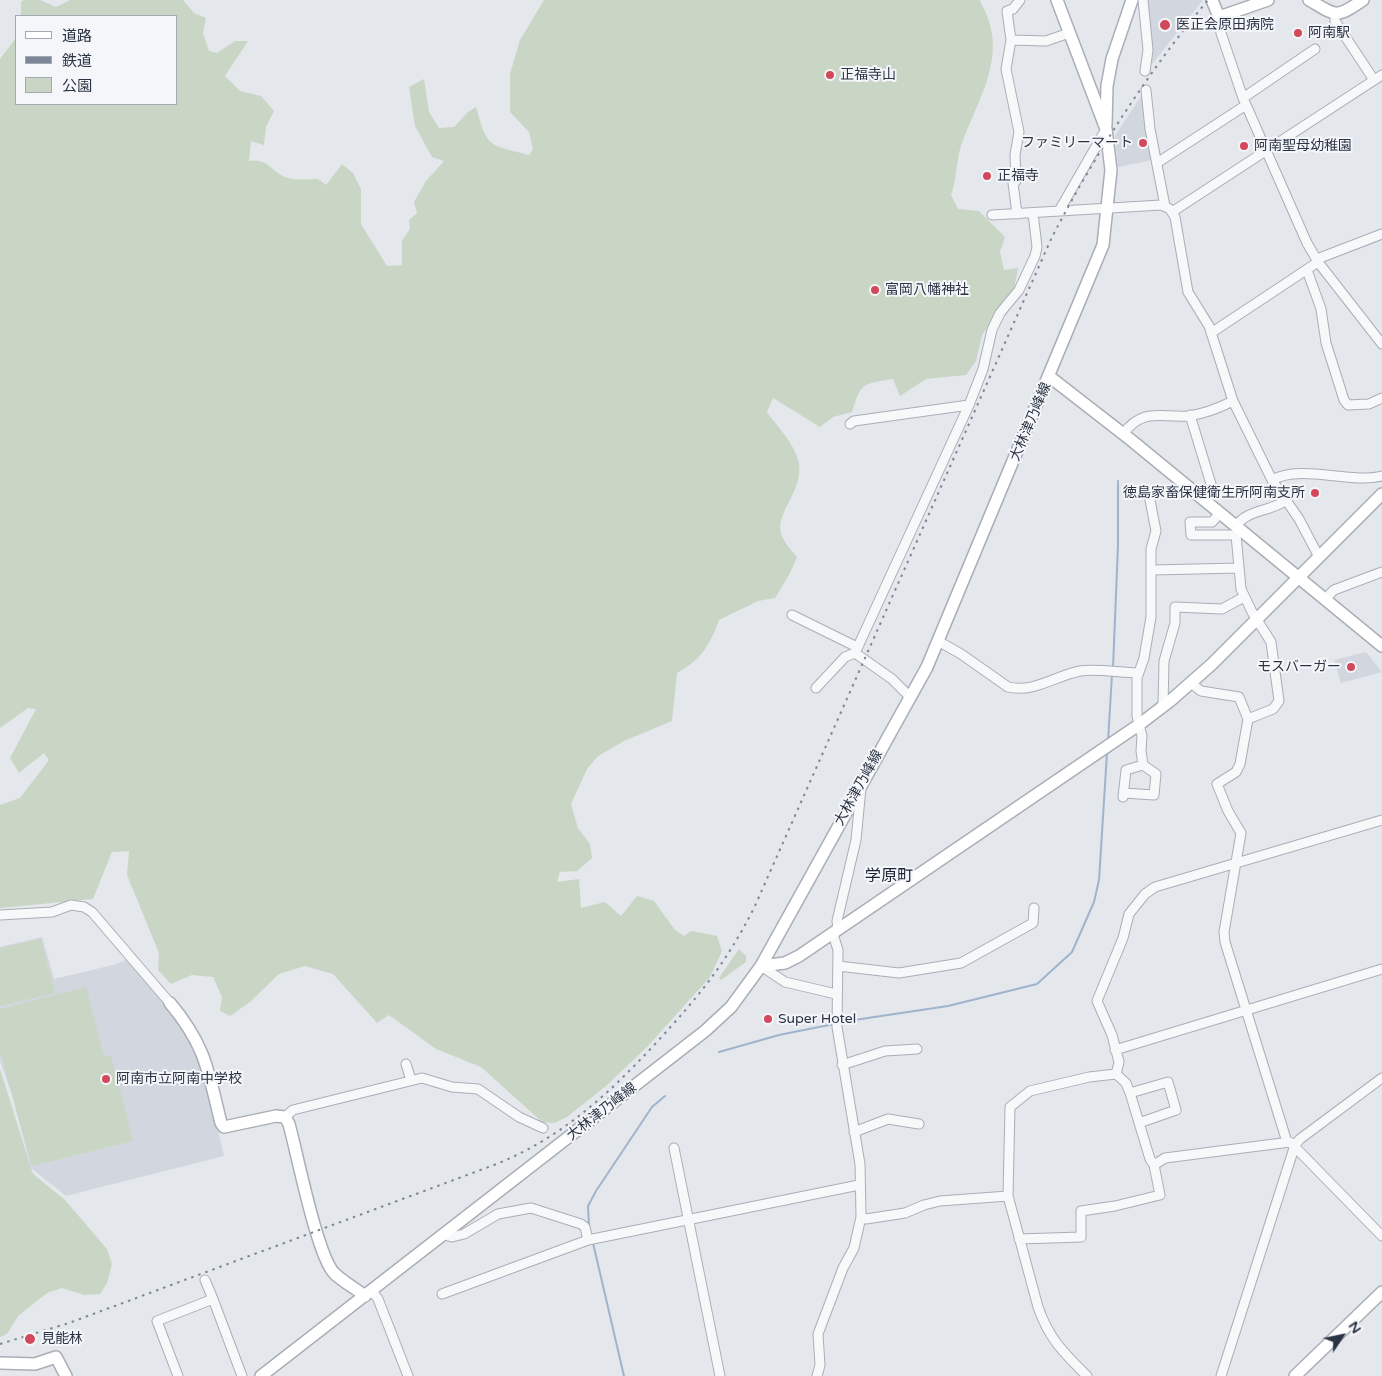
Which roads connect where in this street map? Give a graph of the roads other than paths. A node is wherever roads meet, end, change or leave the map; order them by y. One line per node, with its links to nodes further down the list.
1 (1020, 0): 12 (street)
2 (1057, 0): 11 (main road, 大林津乃峰線)
3 (1132, 0): 18 (main road)
4 (1143, 0): 14 (street)
5 (1212, 0): 10 (main road)
6 (1268, 0): 10 (main road)
7 (1309, 0): 9 (main road)
8 (1363, 0): 9 (main road)
9 (1335, 14): 15 (street)
10 (1219, 17): 17 (street)
11 (1069, 33): 12 (street); 18 (main road, 大林津乃峰線)
12 (1010, 40): 26 (street)
13 (1315, 49): 17 (street)
14 (1145, 71)
15 (1378, 77): 19 (street)
16 (1146, 90): 20 (street)
17 (1244, 101): 19 (street); 20 (street)
18 (1106, 129): 22 (main road, 大林津乃峰線); 23 (street)
19 (1265, 151): 24 (street); 29 (street)
20 (1157, 163): 21 (street)
21 (1165, 206): 22 (street); 24 (street)
22 (1108, 209): 23 (street); 33 (main road, 大林津乃峰線)
23 (1059, 211): 25 (street)
24 (1172, 212): 31 (street)
25 (1033, 213): 26 (street); 36 (street)
26 (1018, 214): 27 (street)
27 (992, 215)
28 (1382, 234): 29 (street)
29 (1317, 260): 30 (street); 32 (street)
30 (1307, 270): 31 (street); 34 (street)
31 (1211, 333): 35 (street)
32 (1382, 344)
33 (1050, 377): 39 (main road); 57 (main road, 大林津乃峰線)
34 (1382, 398)
35 (1233, 401): 37 (street); 41 (street)
36 (969, 405): 38 (street); 59 (street)
37 (1190, 415): 39 (street); 43 (street)
38 (850, 424)
39 (1123, 434): 43 (main road)
40 (1382, 476): 41 (street)
41 (1272, 480): 45 (street)
42 (1382, 494): 48 (main road)
43 (1202, 498): 46 (main road)
44 (1150, 500): 50 (street)
45 (1285, 501): 47 (street); 48 (street)
46 (1220, 513): 47 (main road); 47 (street)
47 (1237, 530): 49 (street); 52 (main road)
48 (1319, 557): 52 (main road)
49 (1239, 568): 50 (street); 53 (street)
50 (1152, 570): 60 (street)
51 (1382, 572): 54 (street)
52 (1299, 578): 54 (main road); 56 (main road)
53 (1244, 597): 56 (street); 64 (street)
54 (1324, 599): 58 (main road)
55 (792, 615): 59 (street)
56 (1257, 620): 61 (main road); 65 (street)
57 (938, 641): 60 (street); 63 (main road, 大林津乃峰線)
58 (1382, 646)
59 (856, 650): 62 (street); 63 (street)
60 (1138, 673): 66 (street)
61 (1190, 683): 64 (main road); 65 (street)
62 (816, 688)
63 (910, 697): 68 (main road, 大林津乃峰線)
64 (1163, 706): 66 (main road)
65 (1248, 718): 70 (street)
66 (1140, 724): 67 (street); 73 (main road)
67 (1143, 765): 67 (street)
68 (862, 784): 73 (street); 74 (main road, 大林津乃峰線)
69 (1382, 820): 70 (street)
70 (1236, 862): 79 (street); 81 (street)
71 (1034, 908): 75 (street)
72 (0, 915): 78 (street)
73 (836, 932): 74 (main road); 75 (street)
74 (761, 966): 77 (street); 100 (main road, 大林津乃峰線)
75 (838, 966): 77 (street)
76 (1382, 969): 79 (street)
77 (836, 994): 83 (street)
78 (170, 1003): 88 (main road)
79 (1247, 1010): 81 (street); 93 (street)
80 (917, 1049): 83 (street)
81 (1115, 1050): 84 (street)
82 (406, 1064): 86 (street)
83 (842, 1065): 92 (street)
84 (1116, 1074): 87 (street); 97 (street)
85 (1382, 1078): 93 (street)
86 (411, 1080): 88 (street); 91 (street)
87 (1130, 1093): 89 (street); 89 (street)
88 (285, 1117): 106 (main road)
89 (1139, 1123): 95 (street)
90 (919, 1124): 92 (street)
91 (543, 1128)
92 (854, 1132): 96 (street)
93 (1291, 1143): 95 (street); 101 (street); 118 (street)
94 (674, 1148): 99 (street)
95 (1154, 1165): 102 (street)
96 (859, 1185): 98 (street); 99 (street)
97 (1008, 1196): 98 (street); 102 (street)
98 (861, 1217): 116 (street)
99 (689, 1220): 103 (street); 115 (street)
100 (444, 1235): 103 (street); 106 (main road, 大林津乃峰線)
101 (1382, 1236)
102 (1019, 1239): 117 (street)
103 (590, 1240): 107 (street)
104 (205, 1280): 108 (street)
105 (1382, 1292): 119 (main road)
106 (369, 1294): 113 (main road, 大林津乃峰線); 114 (street)
107 (442, 1294)
108 (213, 1299): 111 (street); 112 (street)
109 (0, 1363): 110 (main road)
110 (66, 1376)
111 (178, 1376)
112 (242, 1376)
113 (261, 1376)
114 (408, 1376)
115 (720, 1376)
116 (817, 1376)
117 (1086, 1376)
118 (1221, 1376)
119 (1295, 1376)

